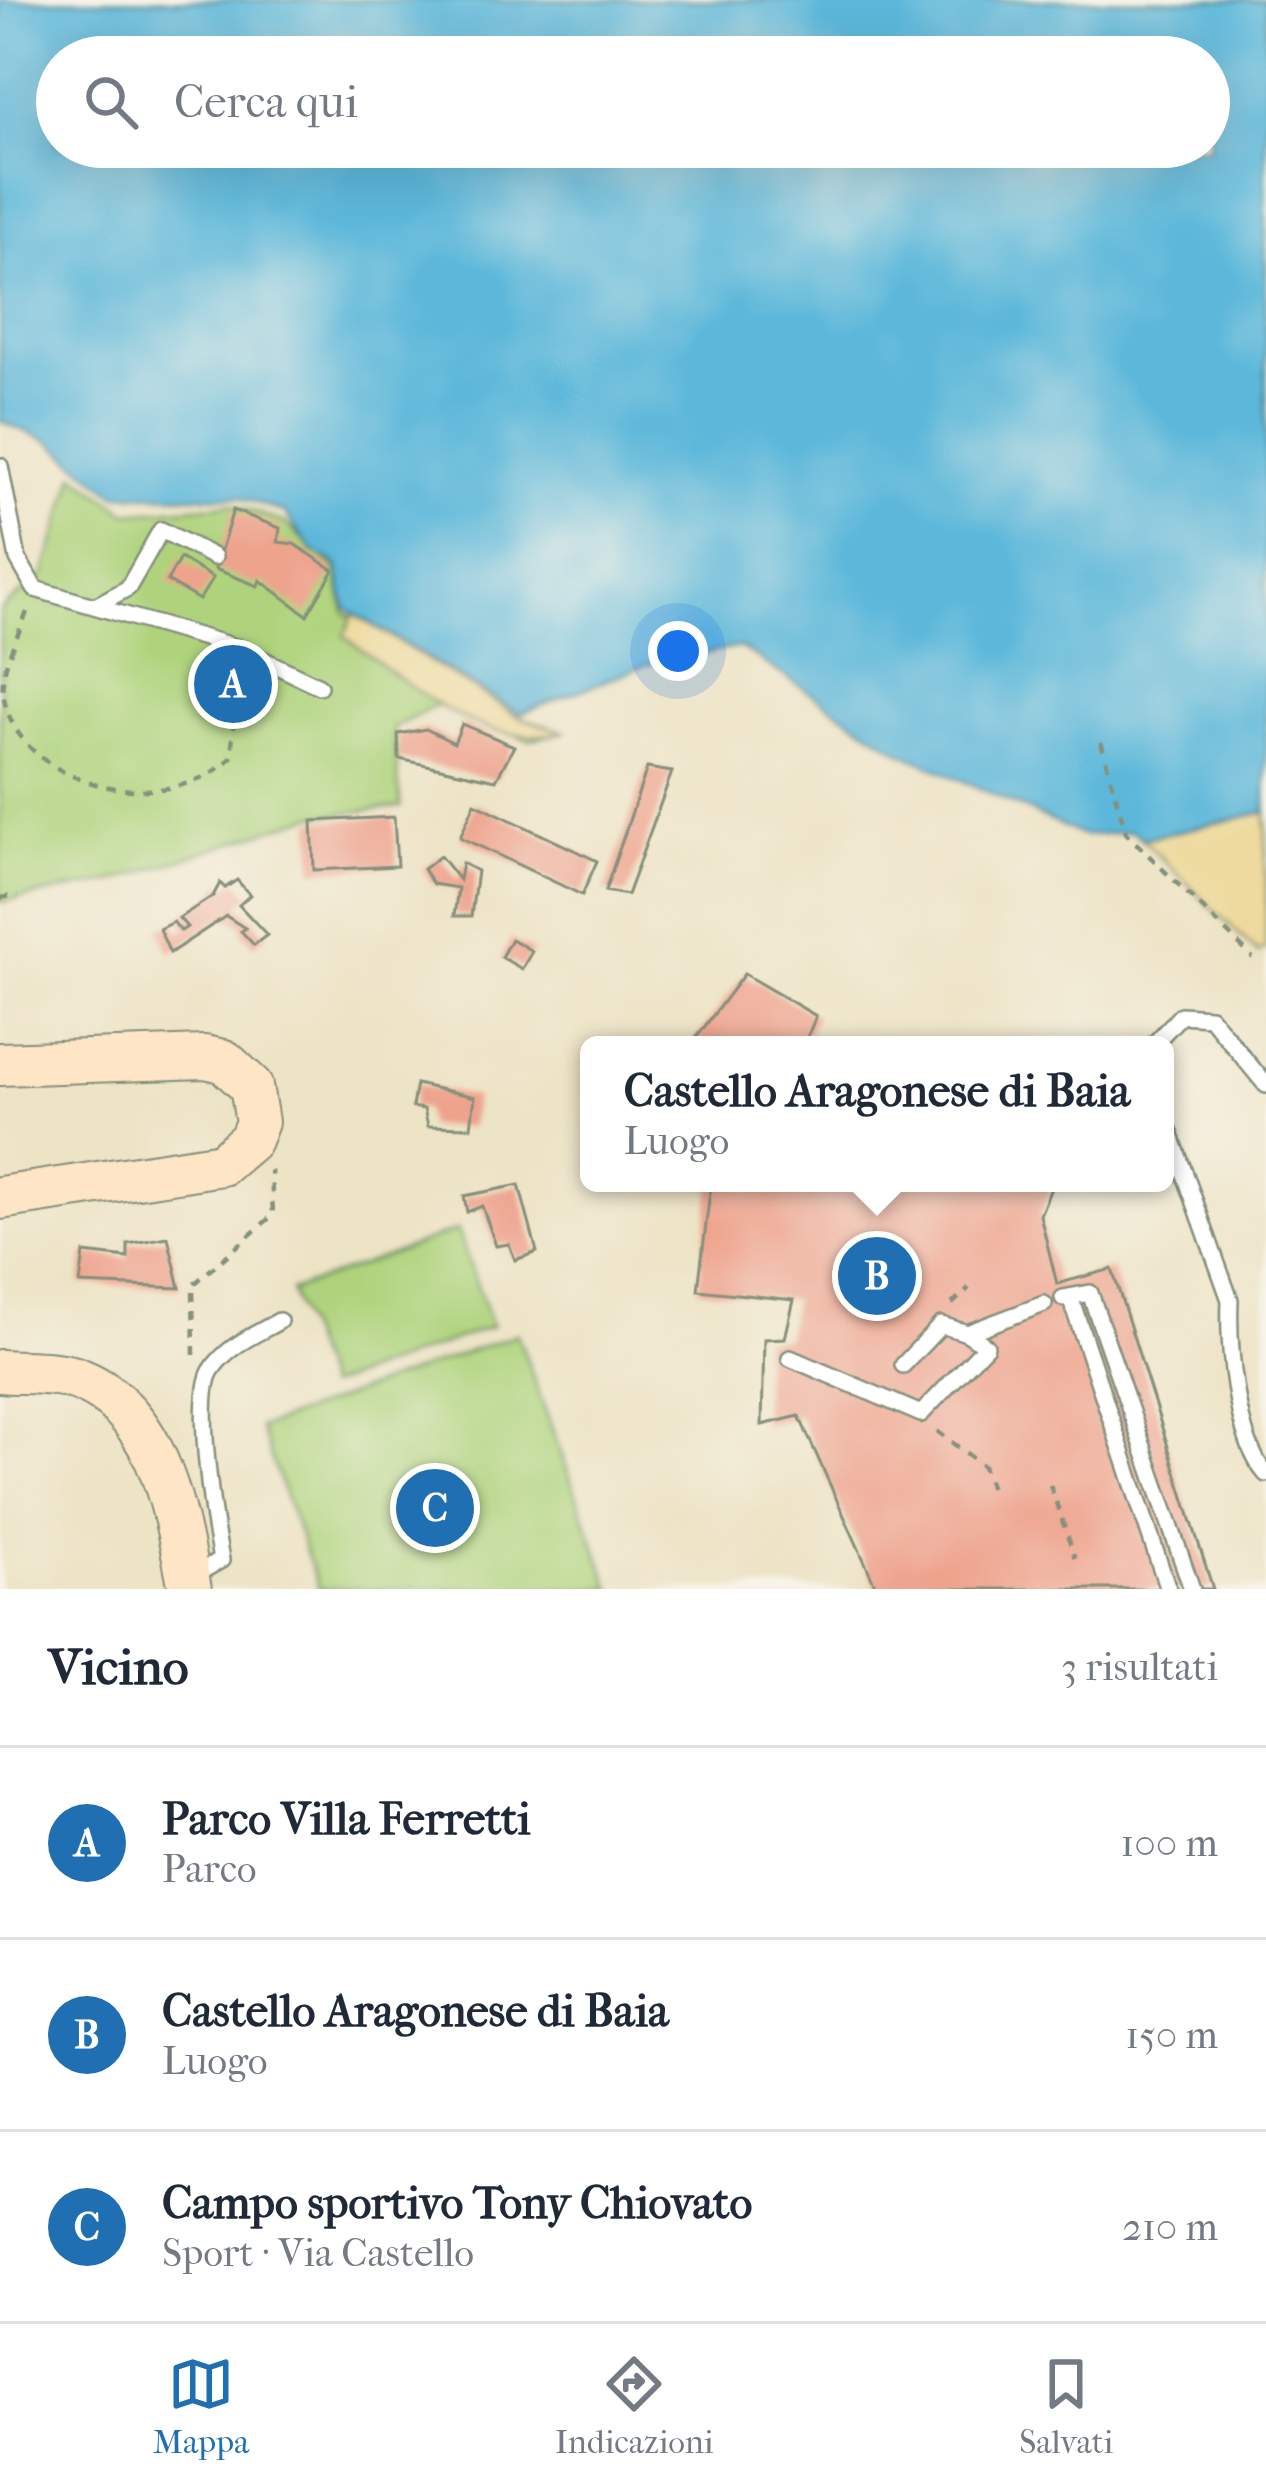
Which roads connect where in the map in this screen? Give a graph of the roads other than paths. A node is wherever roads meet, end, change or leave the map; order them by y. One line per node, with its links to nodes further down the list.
1 (0, 466): 3 (lane)
2 (214, 557): 3 (lane)
3 (95, 606): 4 (lane)
4 (320, 686)
5 (1161, 1036): 7 (lane)
6 (0, 1064): 9 (main road)
7 (1266, 1084)
8 (1174, 1144): 16 (lane)
9 (0, 1198)
10 (1044, 1304): 12 (lane)
11 (279, 1321): 17 (lane)
12 (967, 1333): 13 (lane); 14 (lane)
13 (790, 1358)
14 (903, 1365)
15 (0, 1371): 17 (main road)
16 (1266, 1474)
17 (189, 1584)
18 (1168, 1589): 19 (lane)
19 (1192, 1589)

